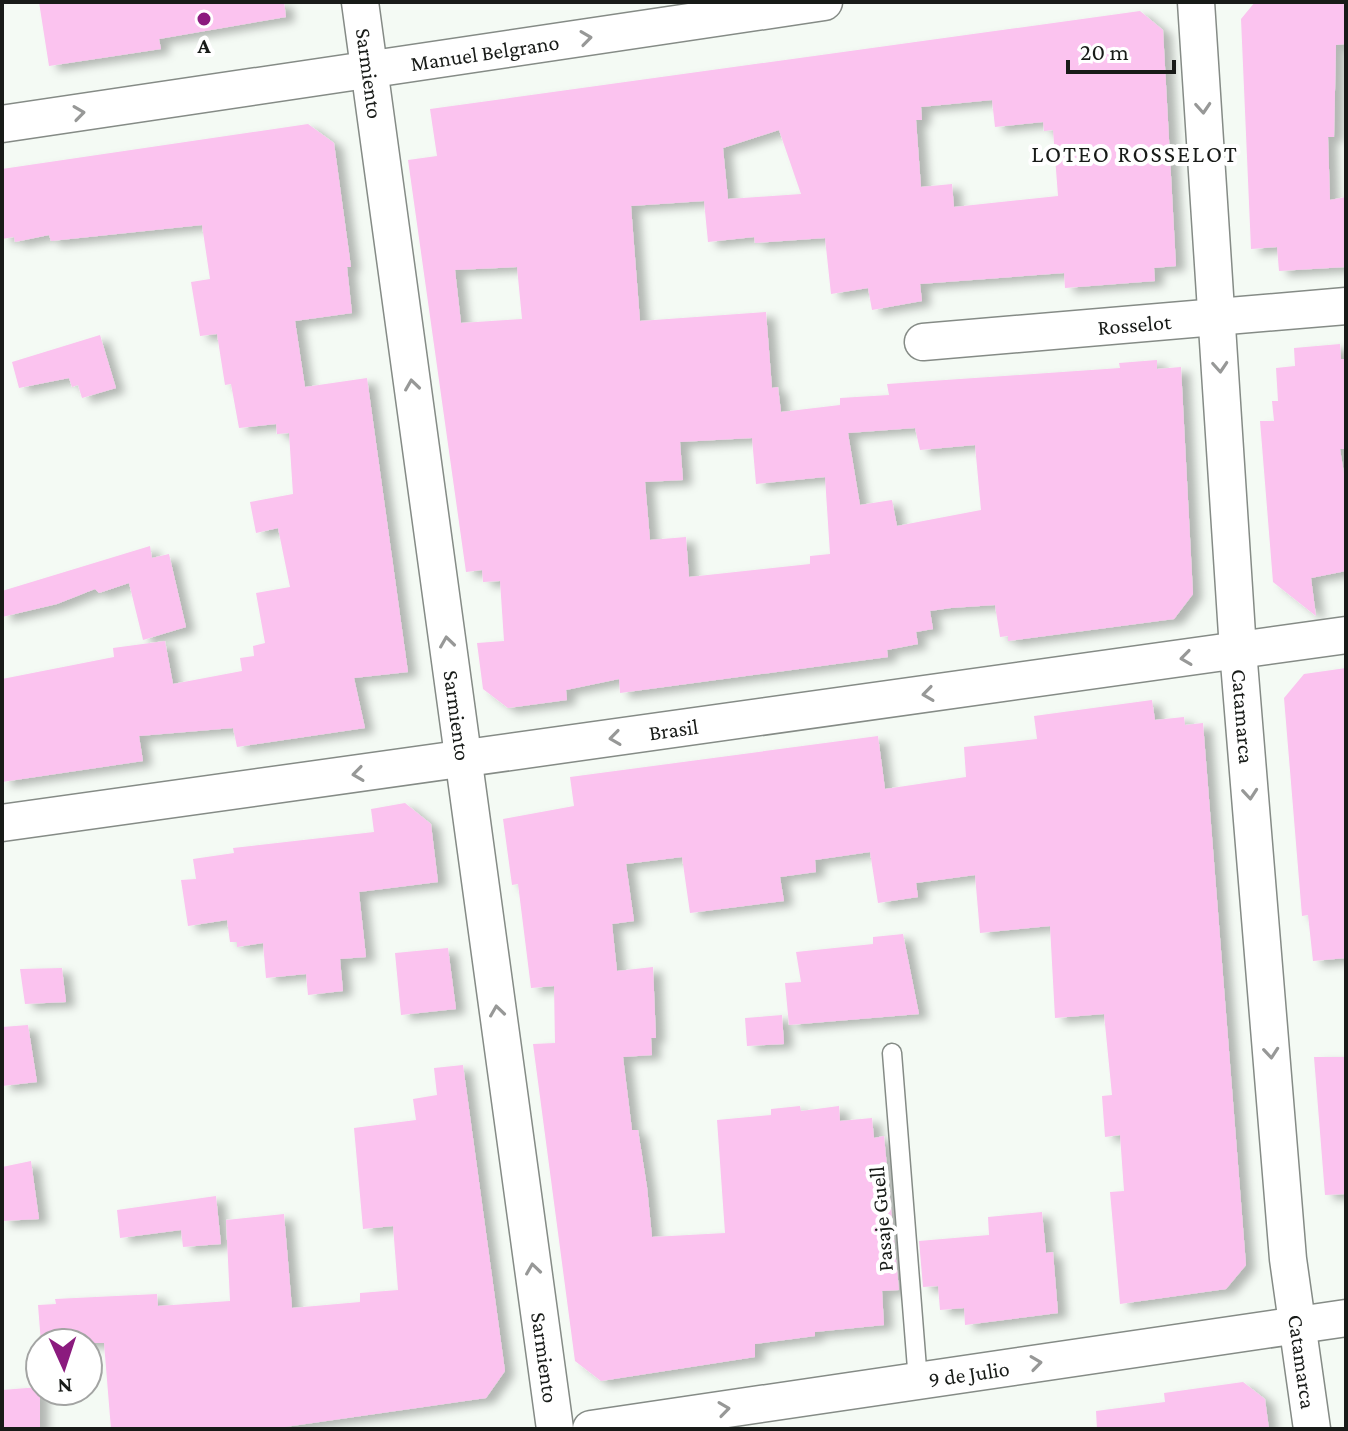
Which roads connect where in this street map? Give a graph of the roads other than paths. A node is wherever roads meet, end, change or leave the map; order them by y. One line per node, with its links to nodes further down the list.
1 (360, 2): 5 (street, Sarmiento)
2 (824, 2): 4 (street, Manuel Belgrano)
3 (1196, 2): 8 (street, Catamarca, one-way to 8)
4 (778, 5): 5 (street, Manuel Belgrano, one-way to 4)
5 (369, 70): 6 (street, Manuel Belgrano, one-way to 5); 12 (street, Sarmiento, one-way to 5)
6 (2, 124)
7 (1346, 306): 8 (street, Rosselot)
8 (1216, 317): 9 (street, Rosselot); 11 (street, Catamarca, one-way to 11)
9 (923, 342)
10 (1346, 635): 11 (street, Brasil)
11 (1238, 650): 12 (street, Brasil, one-way to 12); 16 (street, Catamarca, one-way to 16)
12 (463, 759): 13 (street, Brasil, one-way to 13); 18 (street, Sarmiento, one-way to 12)
13 (2, 823)
14 (892, 1053): 17 (lane, Pasaje Guell)
15 (1346, 1318): 16 (street, 9 de Julio)
16 (1297, 1325): 17 (street, 9 de Julio, one-way to 16); 20 (street, Catamarca)
17 (918, 1381): 19 (street, 9 de Julio, one-way to 17)
18 (555, 1429)
19 (591, 1429)
20 (1312, 1429)

